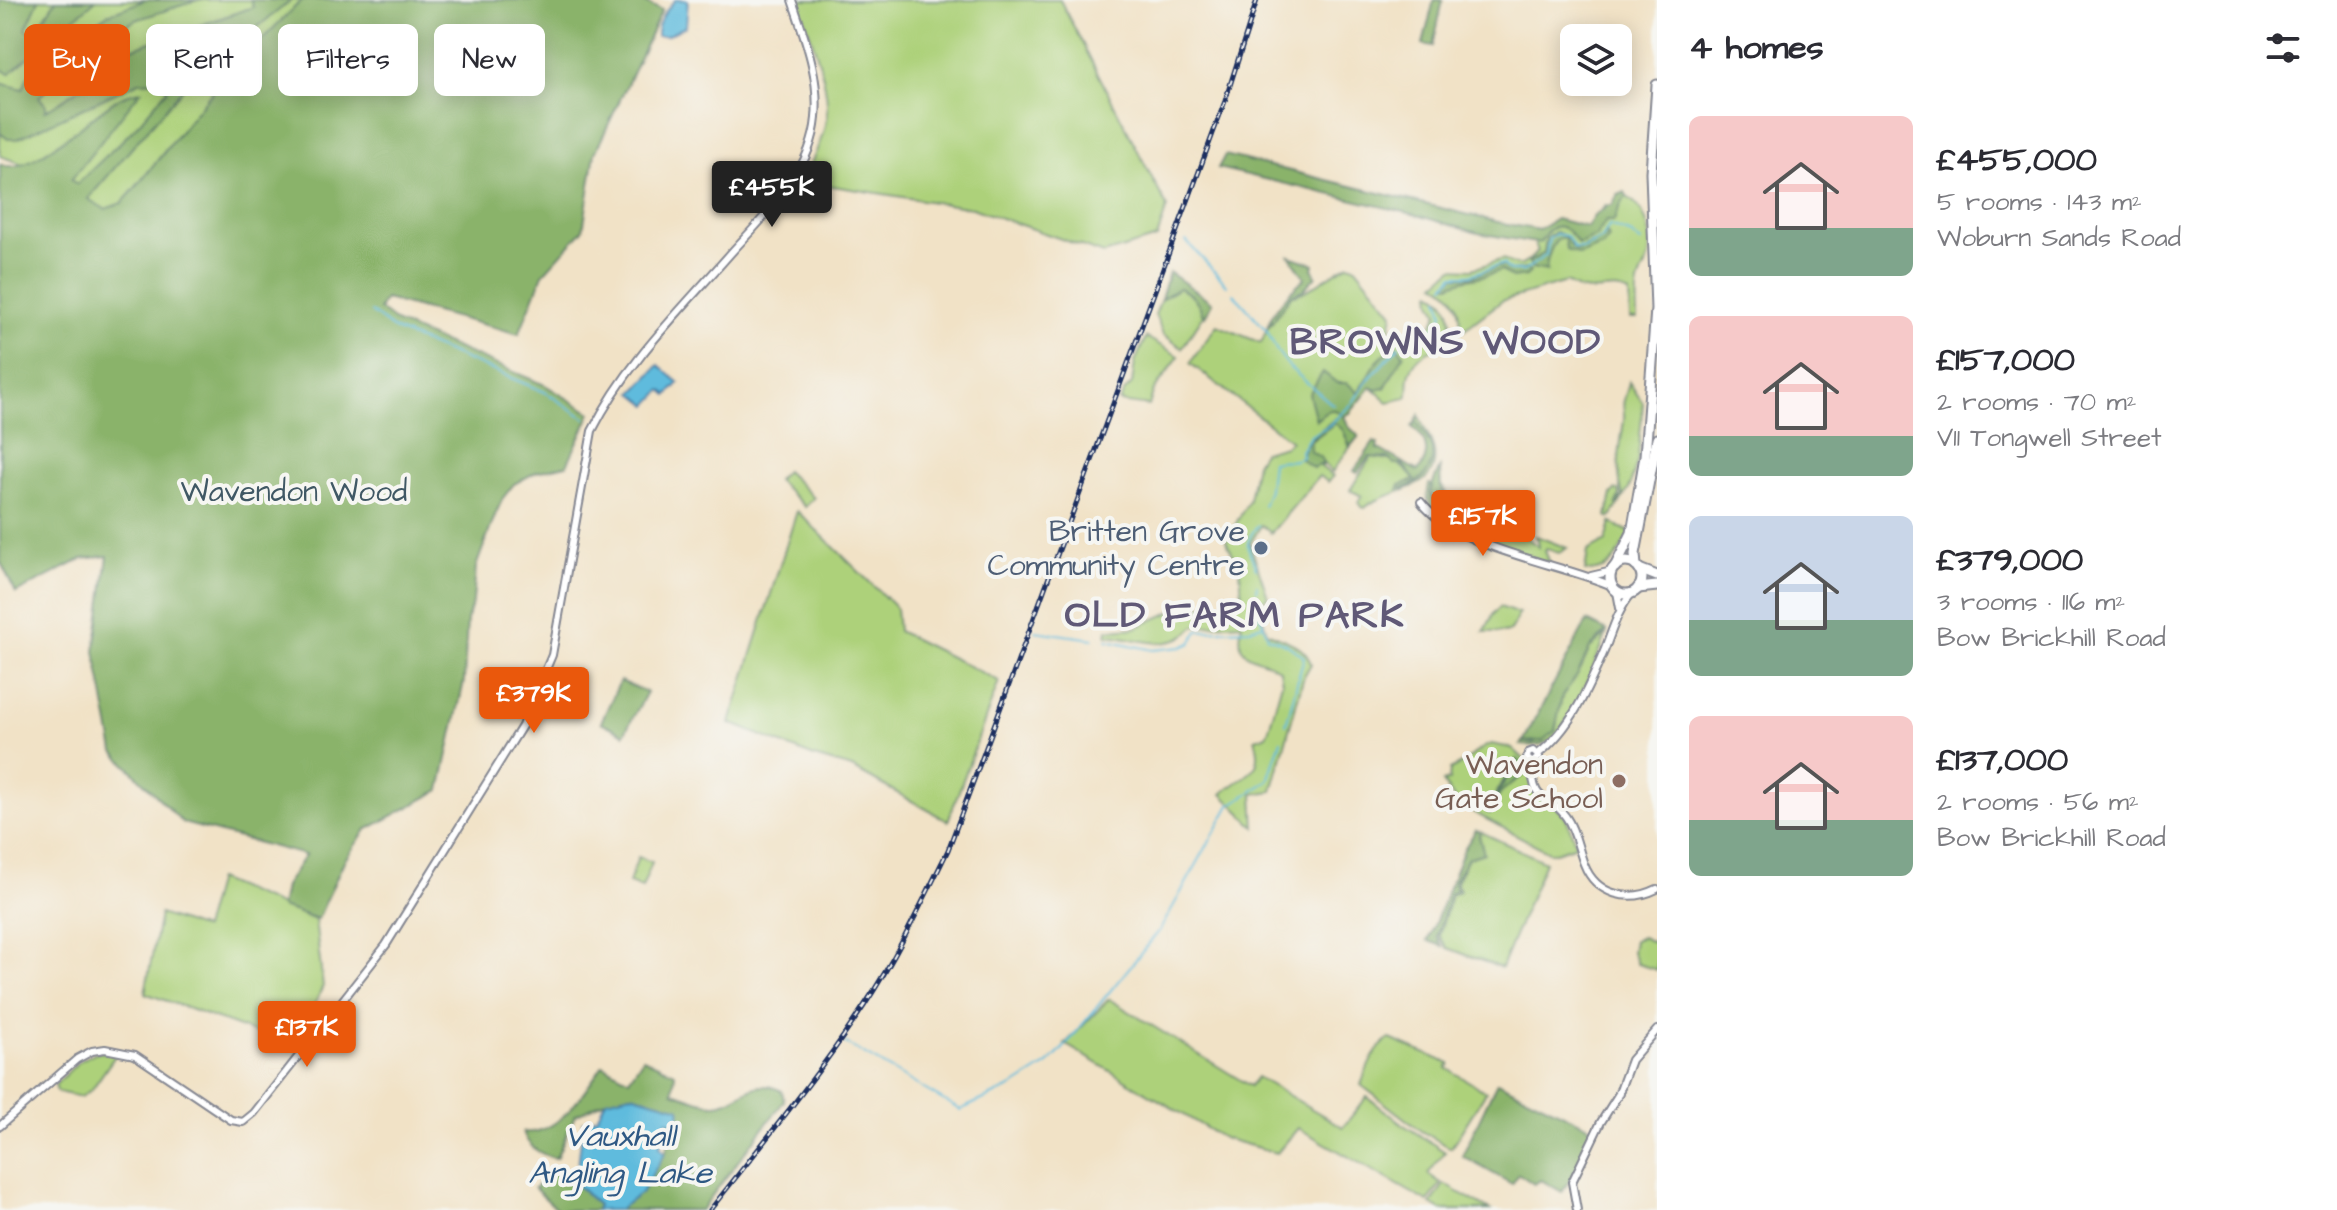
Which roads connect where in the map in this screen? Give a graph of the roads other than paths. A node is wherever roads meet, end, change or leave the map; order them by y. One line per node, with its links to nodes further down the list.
1 (792, 0): 18 (street)
2 (1657, 85): 3 (highway)
3 (1656, 309): 6 (highway)
4 (1657, 439): 6 (highway)
5 (1421, 502): 10 (street)
6 (1638, 520): 7 (highway)
7 (1635, 534): 8 (highway); 9 (highway)
8 (1637, 568): 9 (highway); 11 (highway); 14 (highway)
9 (1613, 569): 10 (street); 13 (highway)
10 (1591, 576): 13 (street)
11 (1657, 576)
12 (1657, 586): 14 (highway)
13 (1614, 589): 14 (highway); 15 (street)
14 (1635, 591): 15 (street)
15 (1620, 608): 16 (street)
16 (1657, 889)
17 (1657, 1030): 19 (street)
18 (0, 1126)
19 (1577, 1210)

